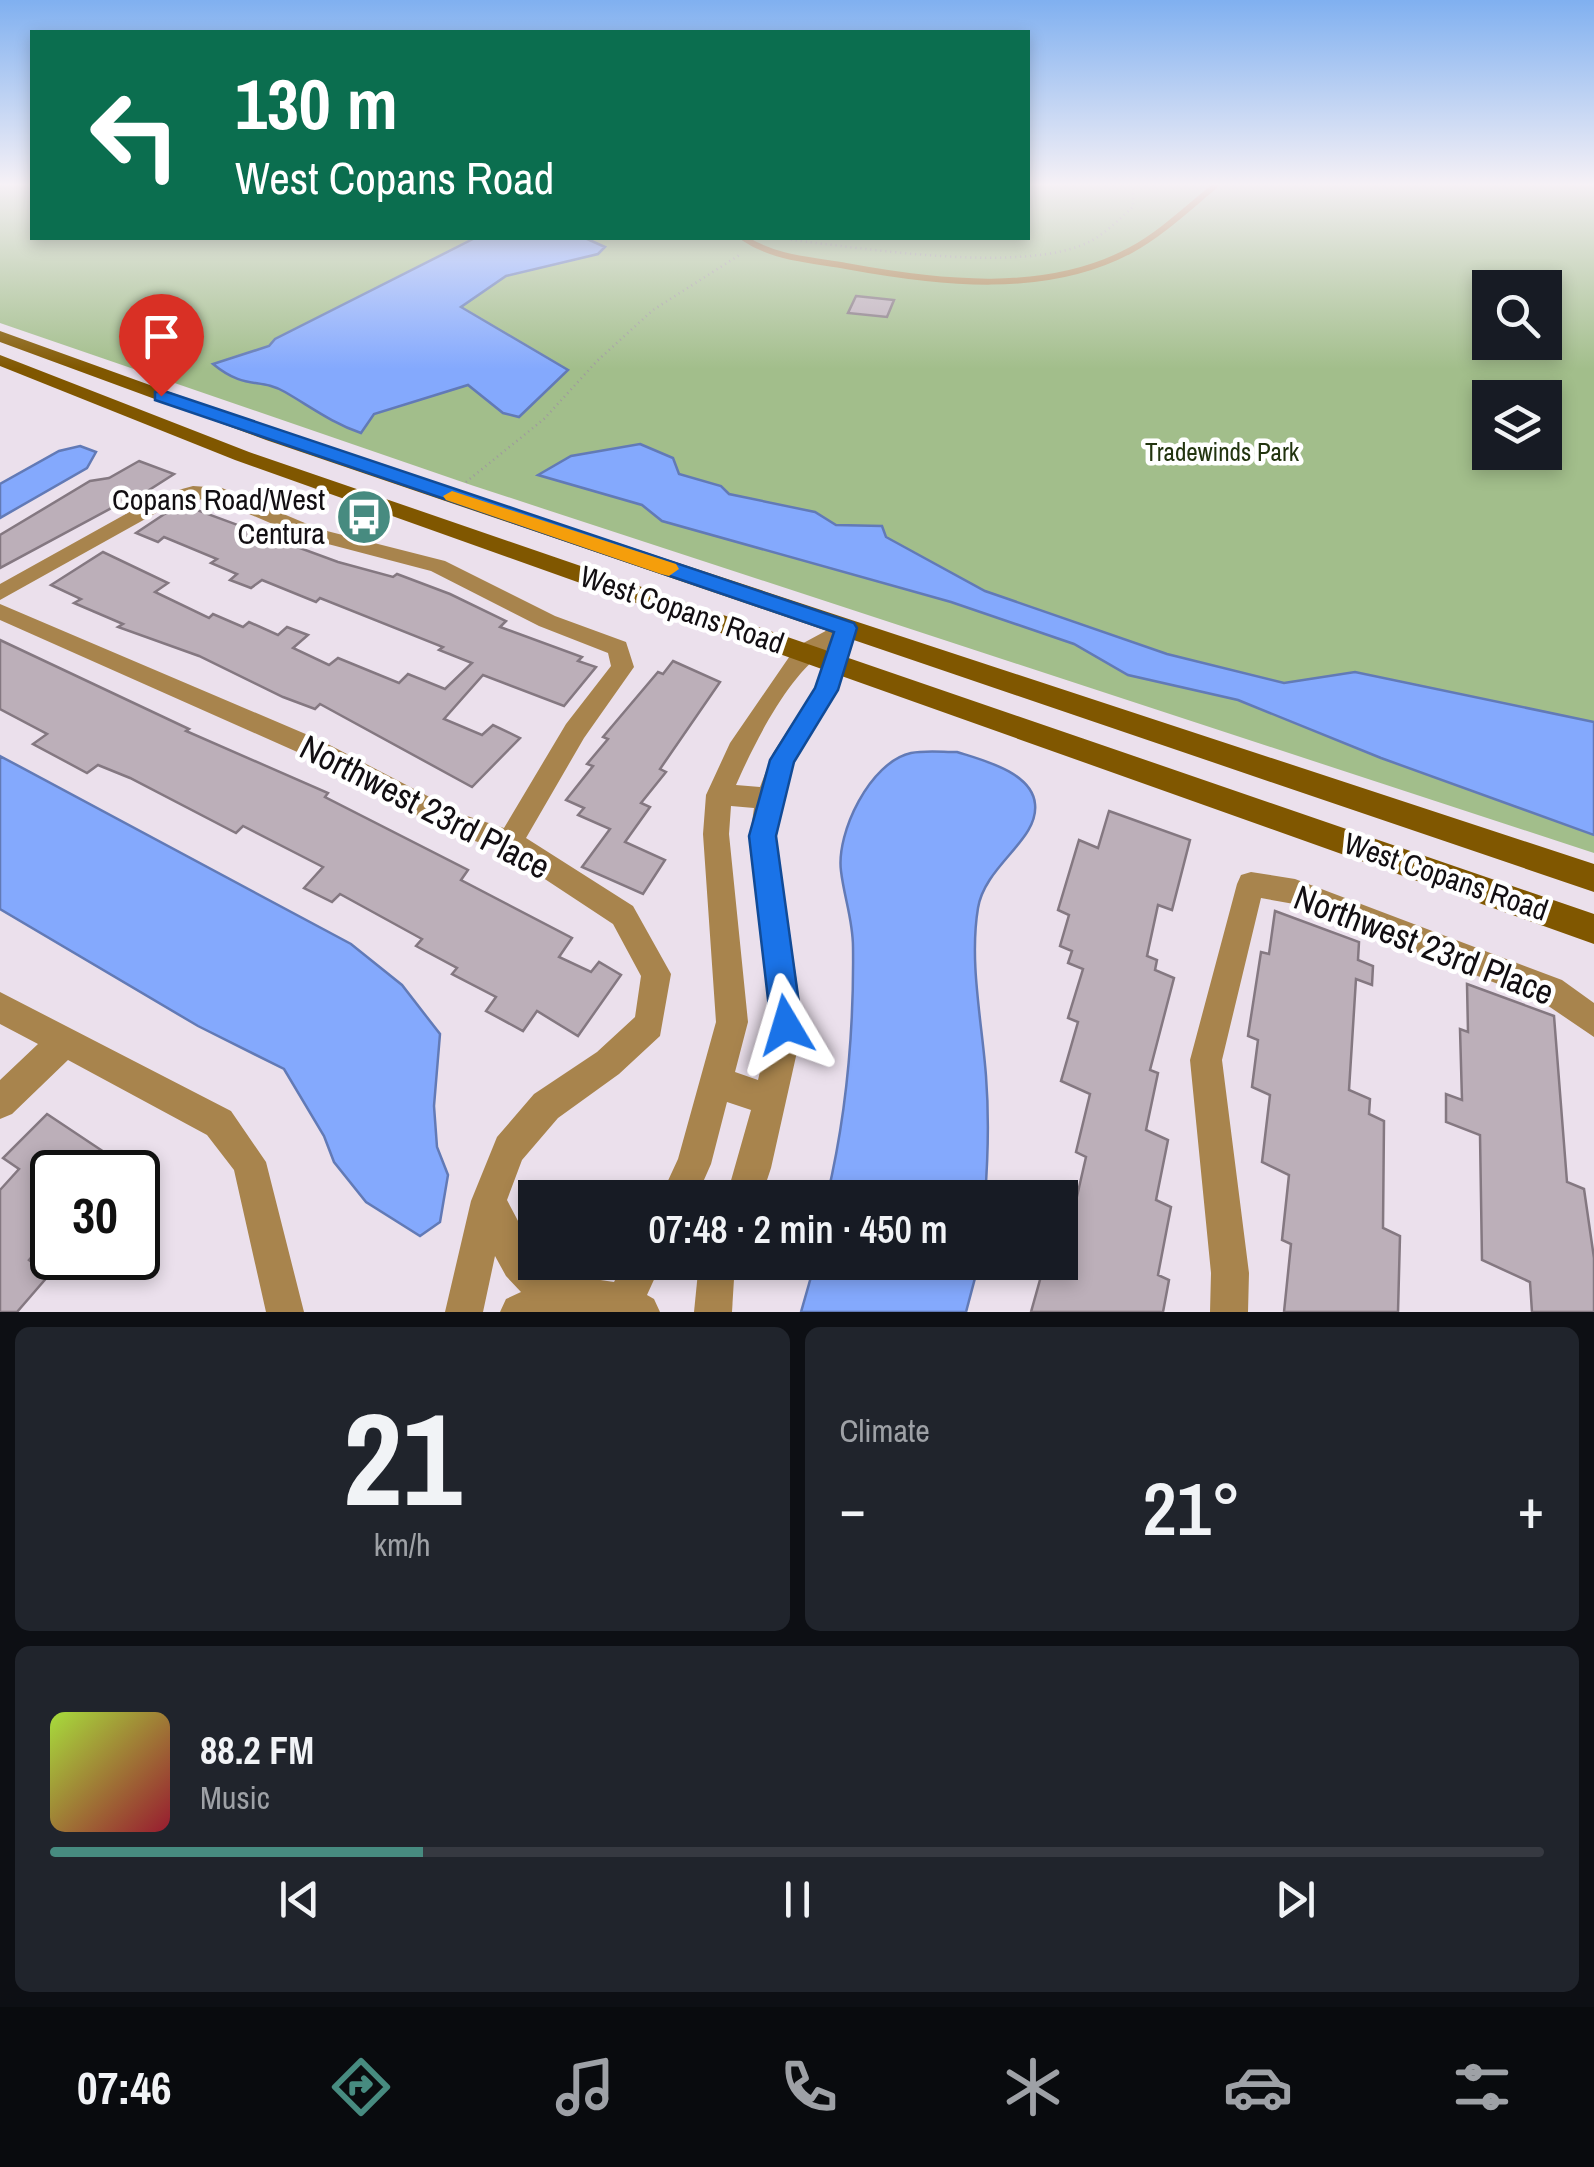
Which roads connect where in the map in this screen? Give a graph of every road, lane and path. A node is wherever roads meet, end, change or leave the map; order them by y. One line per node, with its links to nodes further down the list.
1 (759, 246): 4 (lane)
2 (854, 246): 3 (path)
3 (1078, 246)
4 (1136, 246)
5 (746, 253): 9 (path)
6 (0, 336): 8 (main road, West Copans Road)
7 (0, 360): 10 (main road, West Copans Road)
8 (386, 474): 9 (main road, West Copans Road); 10 (main road)
9 (438, 492): 13 (main road, West Copans Road)
10 (356, 496): 14 (main road, West Copans Road)
11 (0, 592): 18 (street)
12 (0, 610): 18 (street, Northwest 23rd Place)
13 (846, 628): 14 (street); 15 (street); 19 (main road, West Copans Road)
14 (804, 653): 15 (main road, West Copans Road); 16 (street)
15 (837, 664): 17 (street); 20 (main road, West Copans Road)
16 (718, 795): 17 (street); 24 (street)
17 (769, 798): 25 (street)
18 (510, 842): 29 (street, Northwest 23rd Place)
19 (1594, 878)
20 (1594, 928)
21 (0, 1007): 23 (street)
22 (1593, 1019): 38 (street, Northwest 23rd Place)
23 (65, 1041): 26 (street); 34 (street)
24 (716, 1081): 25 (street); 27 (street)
25 (770, 1100): 28 (street)
26 (0, 1102)
27 (686, 1180)
28 (747, 1180)
29 (489, 1201): 32 (street); 35 (street, Northwest 23rd Place)
30 (639, 1280): 33 (street)
31 (716, 1280): 37 (street)
32 (578, 1295): 33 (street); 36 (street)
33 (632, 1307)
34 (285, 1312)
35 (464, 1312)
36 (519, 1312)
37 (713, 1312)
38 (1229, 1312)

